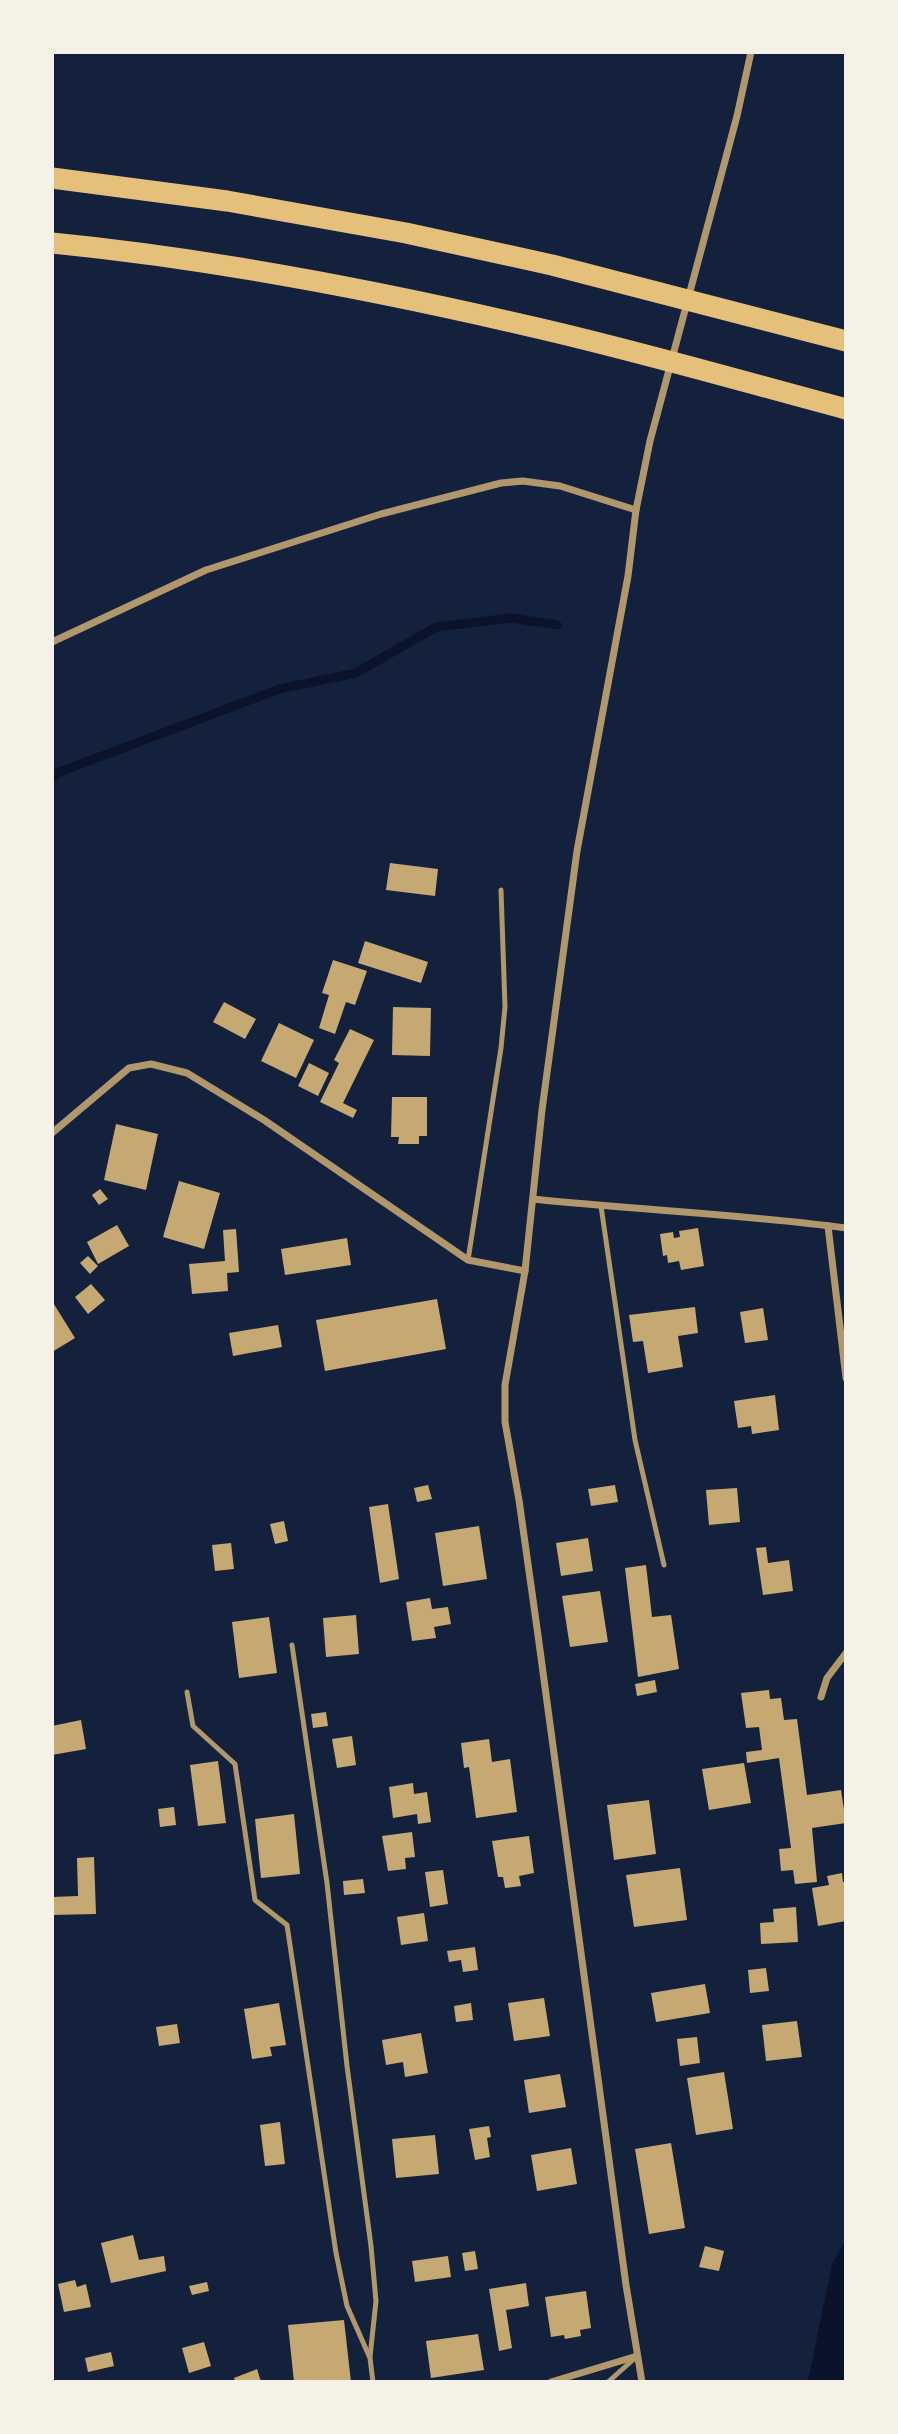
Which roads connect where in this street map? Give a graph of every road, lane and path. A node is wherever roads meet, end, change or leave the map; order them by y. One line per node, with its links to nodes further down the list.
1 (751, 52): 6 (street)
2 (52, 178): 4 (highway)
3 (52, 243): 5 (highway)
4 (845, 341)
5 (845, 409)
6 (636, 510): 7 (street); 10 (street)
7 (52, 642)
8 (501, 890): 14 (lane)
9 (52, 1133): 14 (street)
10 (533, 1199): 11 (street); 15 (street)
11 (601, 1206): 12 (street); 17 (lane)
12 (828, 1226): 13 (street); 16 (street)
13 (845, 1228)
14 (468, 1260): 15 (street)
15 (525, 1271): 22 (street)
16 (845, 1378)
17 (664, 1565)
18 (292, 1645): 23 (lane)
19 (845, 1653): 21 (street)
20 (187, 1692): 23 (lane)
21 (821, 1697)
22 (637, 2356): 25 (street); 26 (lane); 27 (street)
23 (370, 2358): 24 (lane)
24 (373, 2382)
25 (551, 2382)
26 (608, 2382)
27 (642, 2382)

